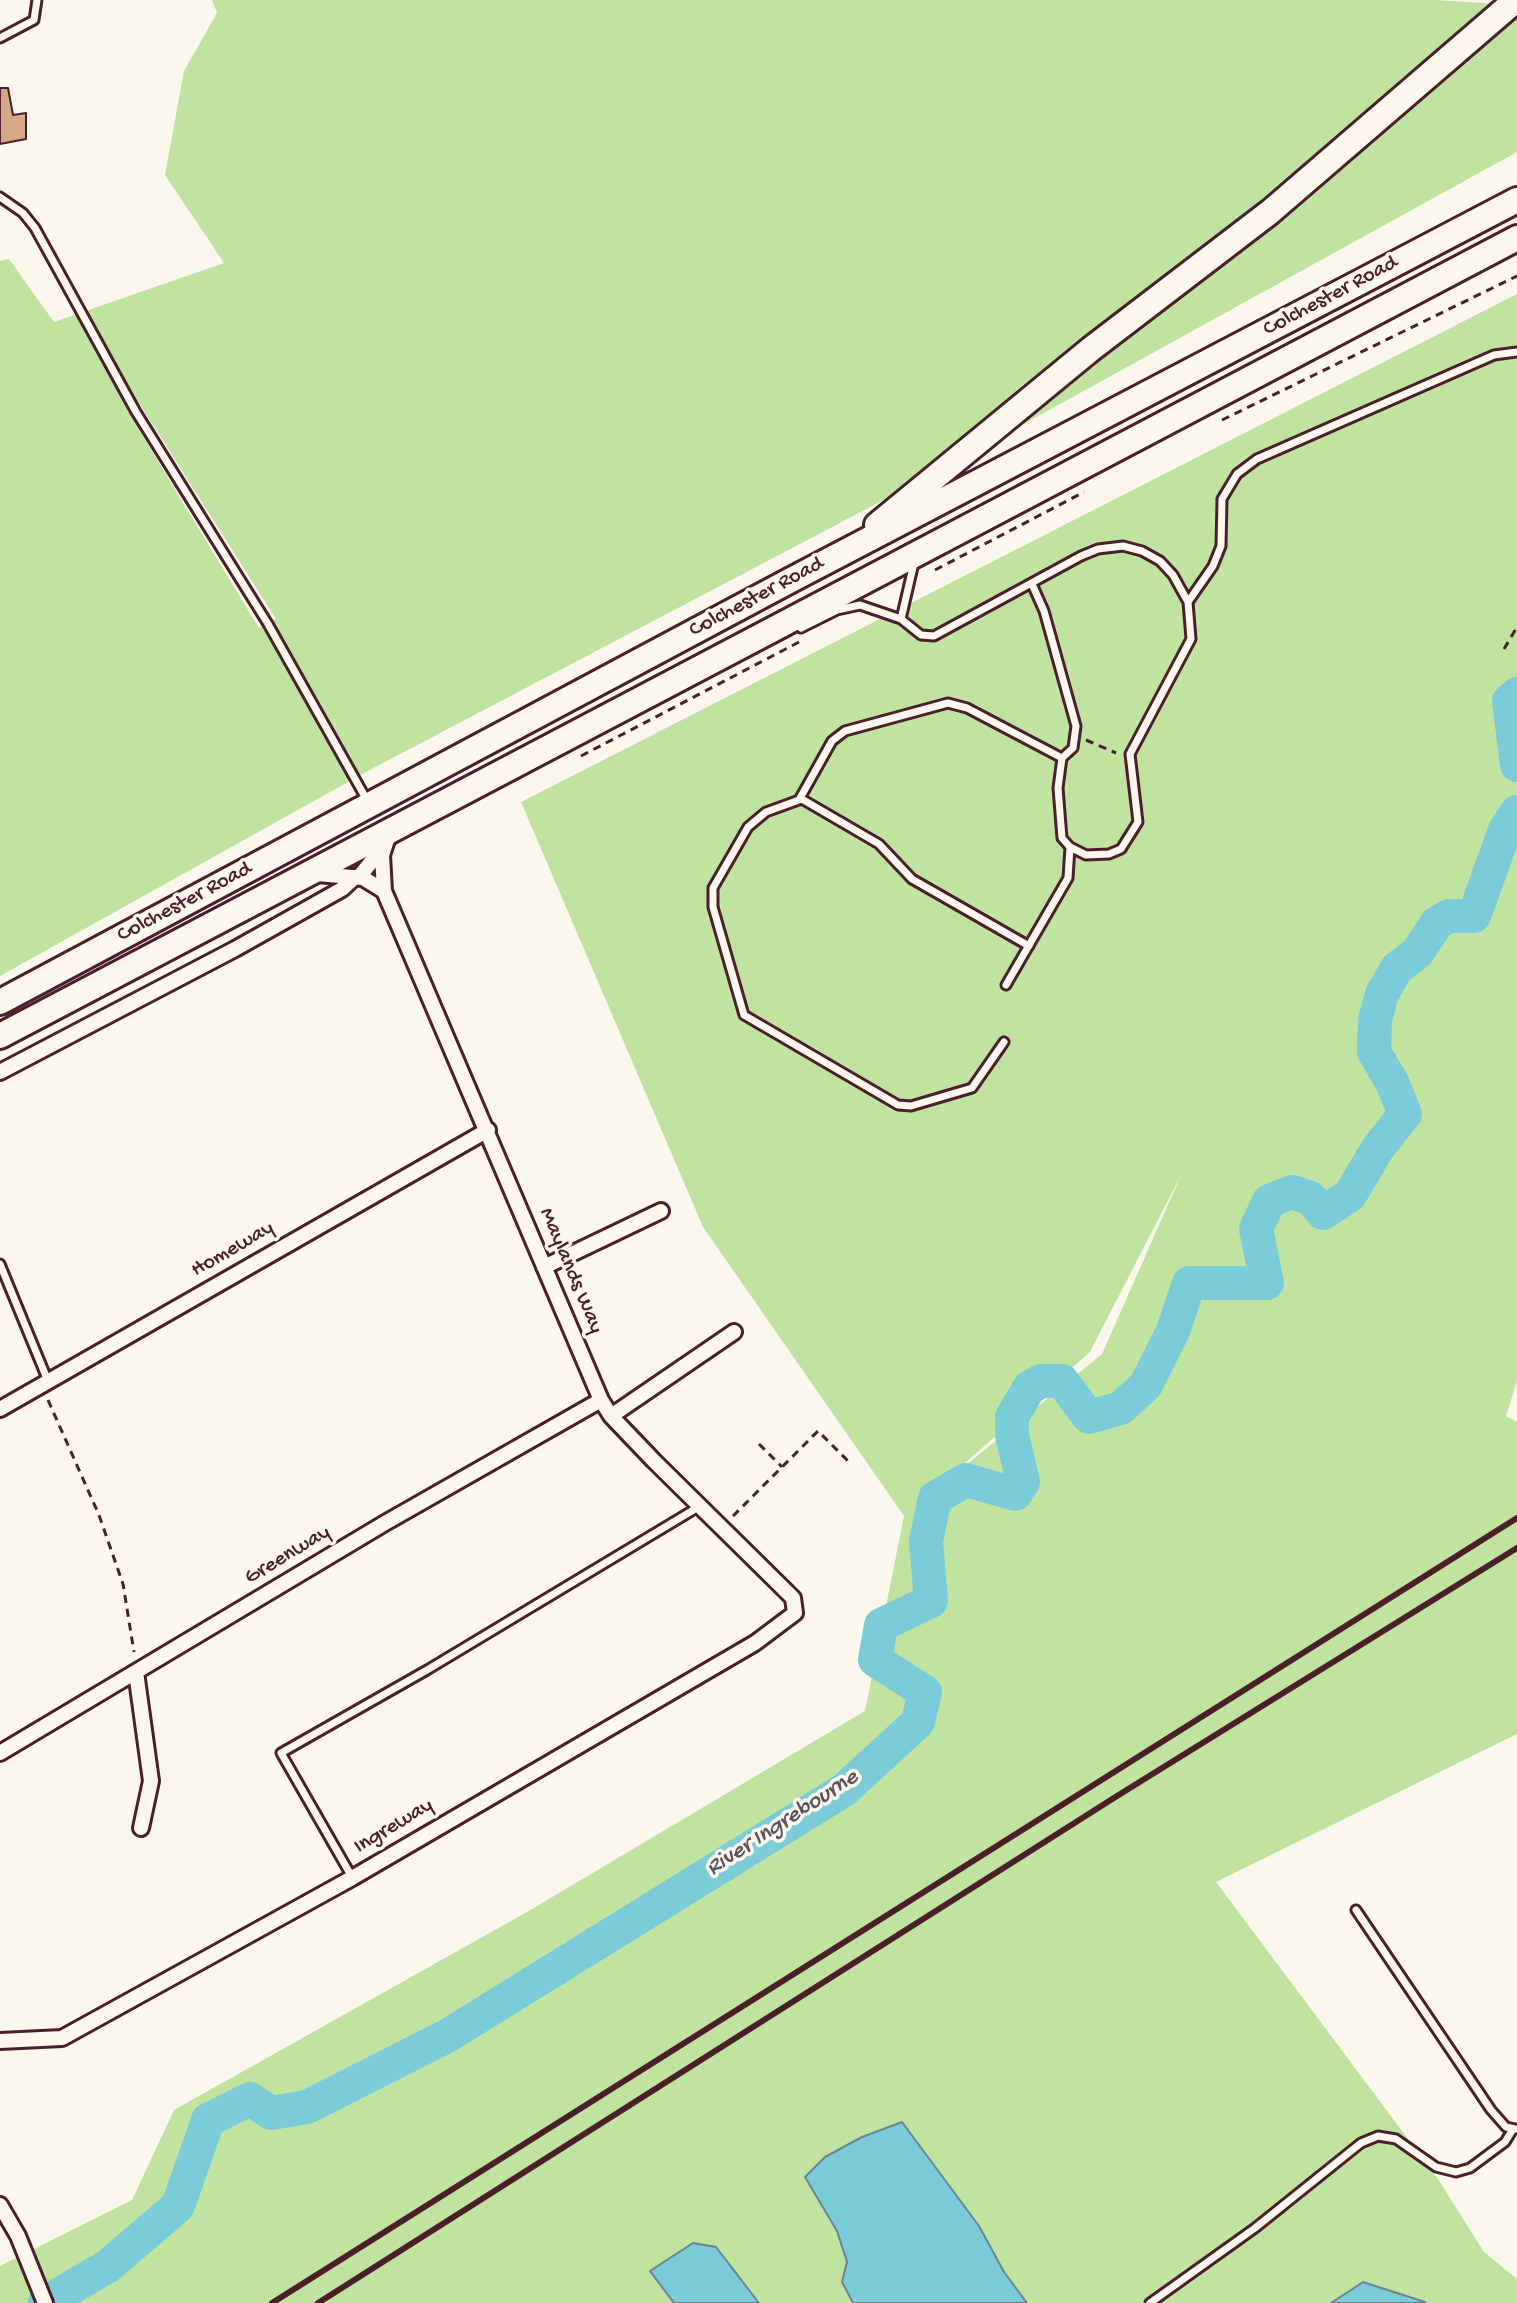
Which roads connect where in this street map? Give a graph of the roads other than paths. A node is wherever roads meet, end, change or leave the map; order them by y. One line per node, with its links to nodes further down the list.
1 (37, 0): 3 (lane)
2 (1516, 0): 8 (highway)
3 (0, 38)
4 (0, 197): 18 (lane)
5 (1517, 200): 8 (highway, Colchester Road)
6 (1517, 238): 9 (highway, Colchester Road)
7 (1517, 352): 11 (lane)
8 (848, 551): 18 (highway, Colchester Road)
9 (918, 551): 12 (lane); 15 (highway, Colchester Road)
10 (1032, 584): 11 (lane); 12 (lane); 16 (lane)
11 (1188, 602): 20 (lane)
12 (901, 619): 13 (lane)
13 (790, 633)
14 (777, 638): 15 (lane)
15 (713, 661): 19 (highway, Colchester Road)
16 (1062, 758): 17 (lane); 20 (lane)
17 (800, 798): 24 (lane); 28 (lane)
18 (369, 804): 26 (highway, Colchester Road)
19 (388, 837): 21 (highway, Colchester Road); 22 (street, Colchester Road); 23 (street, Maylands Way)
20 (1070, 847): 24 (lane)
21 (304, 874): 22 (street); 27 (highway, Colchester Road)
22 (357, 877): 23 (street); 29 (street, Colchester Road)
23 (384, 891): 30 (street, Maylands Way)
24 (1029, 946): 25 (lane)
25 (1006, 985)
26 (0, 1002)
27 (0, 1036)
28 (1004, 1042)
29 (0, 1072)
30 (488, 1130): 33 (street, Maylands Way); 35 (street, Homeway)
31 (661, 1211): 33 (street)
32 (0, 1264): 35 (lane)
33 (544, 1267): 36 (street, Maylands Way)
34 (734, 1332): 38 (street)
35 (44, 1384): 37 (street, Homeway)
36 (601, 1400): 38 (street, Maylands Way); 41 (street, Greenway)
37 (0, 1409)
38 (611, 1416): 39 (street, Maylands Way)
39 (700, 1506): 40 (street, Maylands Way); 44 (lane)
40 (795, 1613): 44 (street, Ingreway)
41 (136, 1672): 42 (street, Greenway); 43 (street)
42 (0, 1753)
43 (141, 1828)
44 (352, 1878): 46 (street, Ingreway)
45 (1356, 1910): 47 (lane)
46 (0, 2041)
47 (1515, 2129): 50 (lane)
48 (0, 2205): 49 (street)
49 (45, 2303)
50 (1150, 2303)

